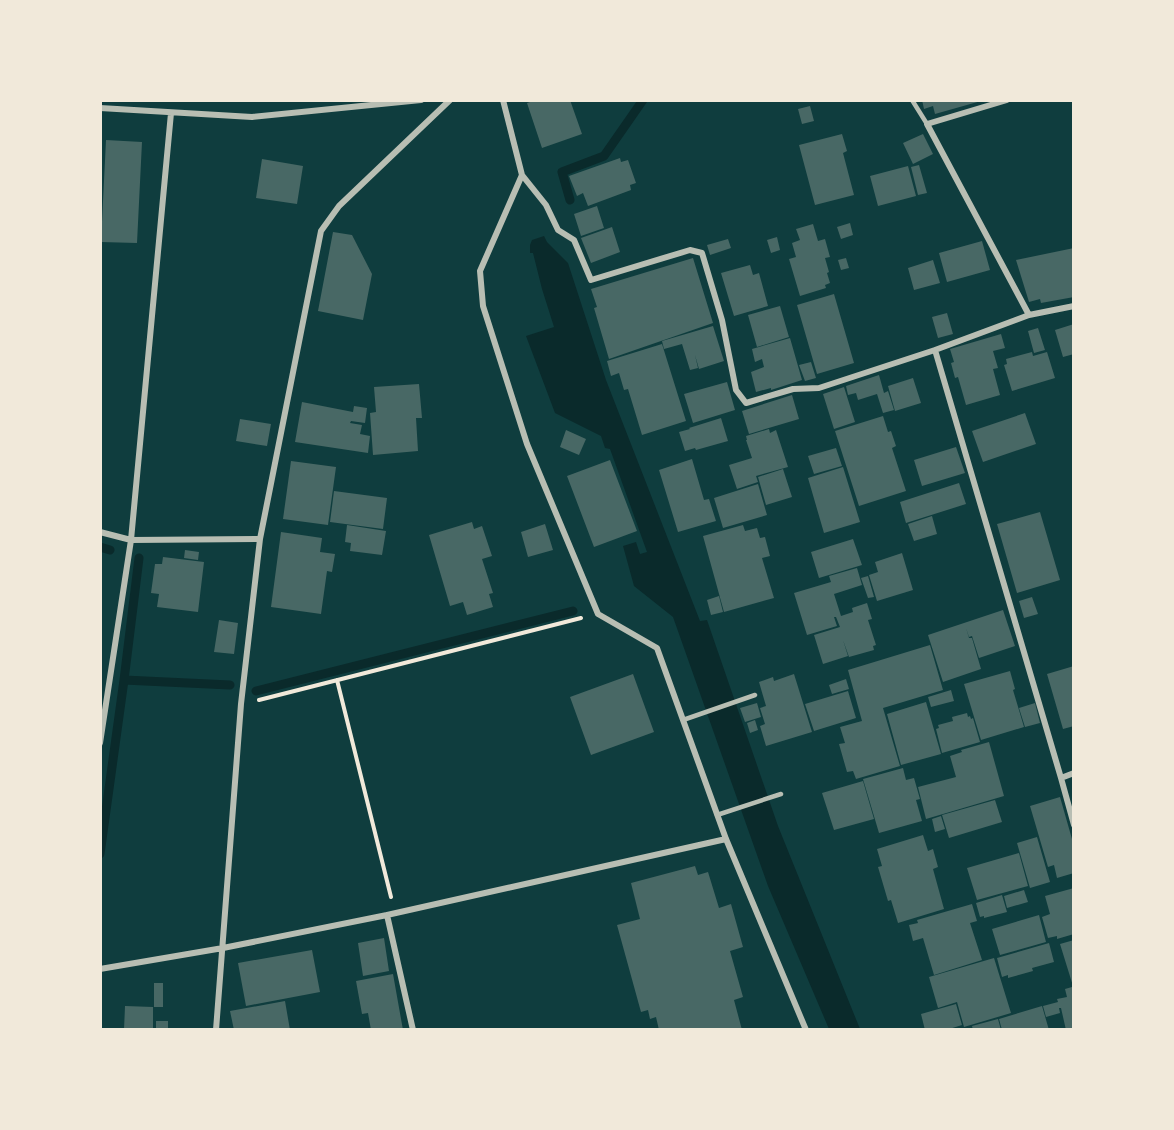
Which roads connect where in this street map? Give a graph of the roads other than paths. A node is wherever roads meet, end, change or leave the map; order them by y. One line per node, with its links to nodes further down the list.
1 (421, 100): 7 (street)
2 (450, 100): 14 (street)
3 (503, 100): 9 (street)
4 (912, 100): 8 (lane)
5 (1007, 100): 8 (street)
6 (100, 108): 7 (street)
7 (171, 113): 15 (street)
8 (927, 124): 11 (street)
9 (522, 175): 12 (street); 17 (street)
10 (1074, 306): 11 (street)
11 (1029, 315): 12 (street)
12 (935, 350): 20 (street)
13 (100, 532): 15 (street)
14 (260, 539): 15 (street); 26 (street)
15 (131, 540): 18 (street)
16 (755, 695): 17 (lane)
17 (683, 720): 22 (street)
18 (100, 743)
19 (1074, 774): 20 (street)
20 (1061, 778): 23 (street)
21 (781, 794): 22 (lane)
22 (717, 815): 24 (street)
23 (1074, 825)
24 (726, 839): 25 (street); 30 (street)
25 (387, 915): 26 (street); 29 (street)
26 (223, 948): 27 (street); 28 (street)
27 (100, 969)
28 (216, 1029)
29 (412, 1029)
30 (806, 1029)

